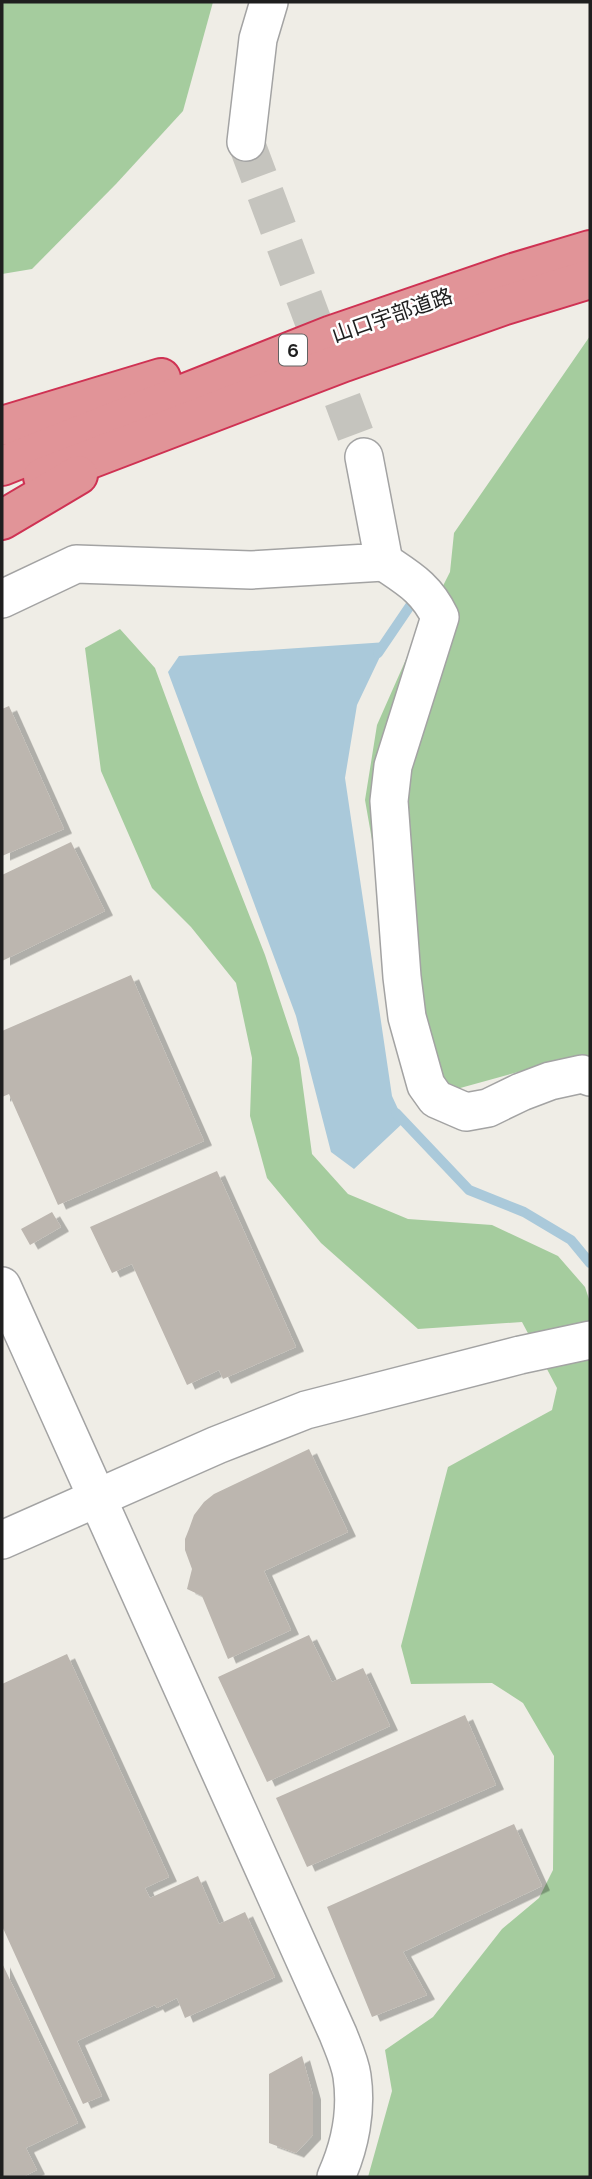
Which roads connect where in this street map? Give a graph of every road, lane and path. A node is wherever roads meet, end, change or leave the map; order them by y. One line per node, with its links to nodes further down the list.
1 (269, 2): 2 (street)
2 (246, 142)
3 (590, 250): 5 (highway, 山口宇部道路 / 6)
4 (590, 279): 7 (highway, 山口宇部道路 / 6)
5 (332, 335): 6 (highway); 9 (highway, 山口宇部道路 / 6)
6 (2, 426)
7 (131, 444): 10 (highway, 山口宇部道路 / 6); 11 (highway)
8 (364, 457): 12 (street)
9 (2, 466)
10 (2, 493)
11 (2, 520)
12 (384, 562): 13 (street); 14 (street)
13 (2, 599)
14 (590, 1077)
15 (2, 1286): 17 (street)
16 (590, 1340): 17 (street)
17 (97, 1497): 18 (street); 19 (street)
18 (2, 1539)
19 (337, 2177)

